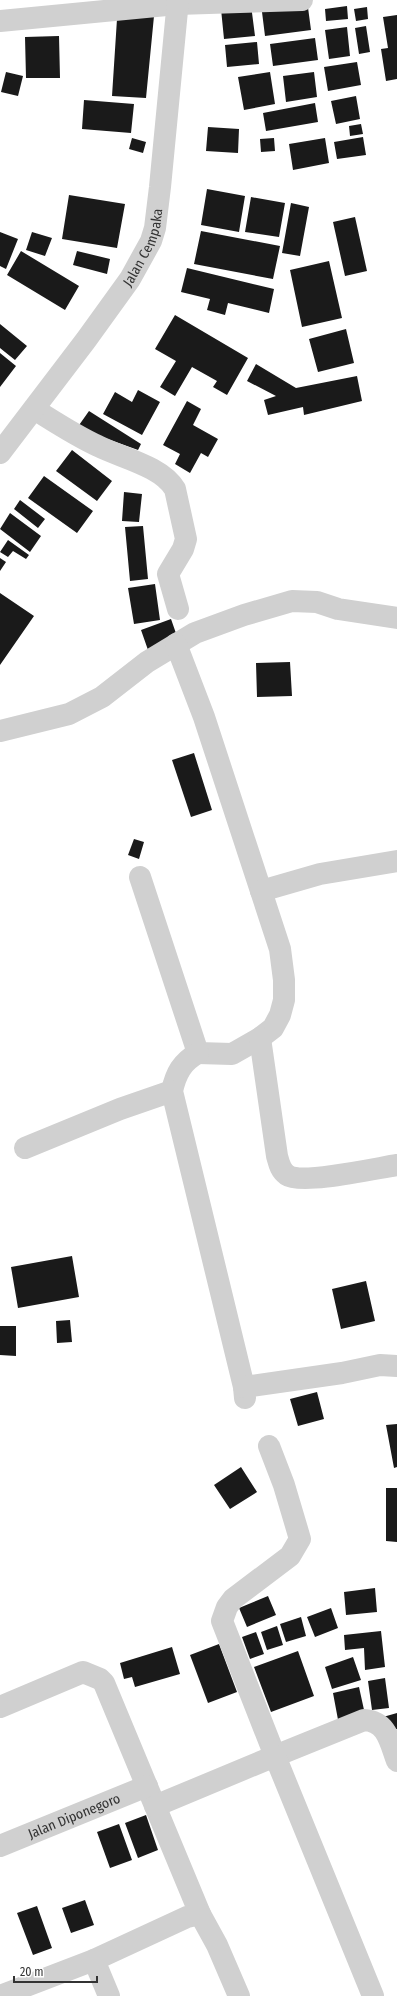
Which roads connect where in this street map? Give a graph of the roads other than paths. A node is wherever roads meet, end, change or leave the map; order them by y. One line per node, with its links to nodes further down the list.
1 (302, 0): 2 (street)
2 (178, 2): 3 (street); 4 (street, Jalan Cempaka)
3 (0, 21)
4 (34, 409): 5 (street, Jalan Cempaka); 6 (street)
5 (0, 453)
6 (178, 609)
7 (397, 618): 8 (street)
8 (176, 644): 9 (street); 12 (street)
9 (0, 731)
10 (397, 861): 12 (street)
11 (140, 877): 14 (street)
12 (261, 891): 13 (street)
13 (260, 1038): 14 (street); 17 (street)
14 (198, 1053): 15 (street)
15 (172, 1091): 16 (street); 18 (street)
16 (25, 1148)
17 (397, 1165)
18 (397, 1366)
19 (269, 1446): 21 (street)
20 (0, 1707): 23 (street)
21 (275, 1756): 22 (street); 24 (street); 31 (street)
22 (397, 1761)
23 (147, 1786): 24 (street); 25 (street, Jalan Diponegoro)
24 (155, 1806): 26 (street)
25 (0, 1846)
26 (200, 1914): 27 (street); 30 (street)
27 (94, 1960): 28 (street); 29 (street)
28 (0, 1996)
29 (109, 1996)
30 (239, 1996)
31 (373, 1996)

